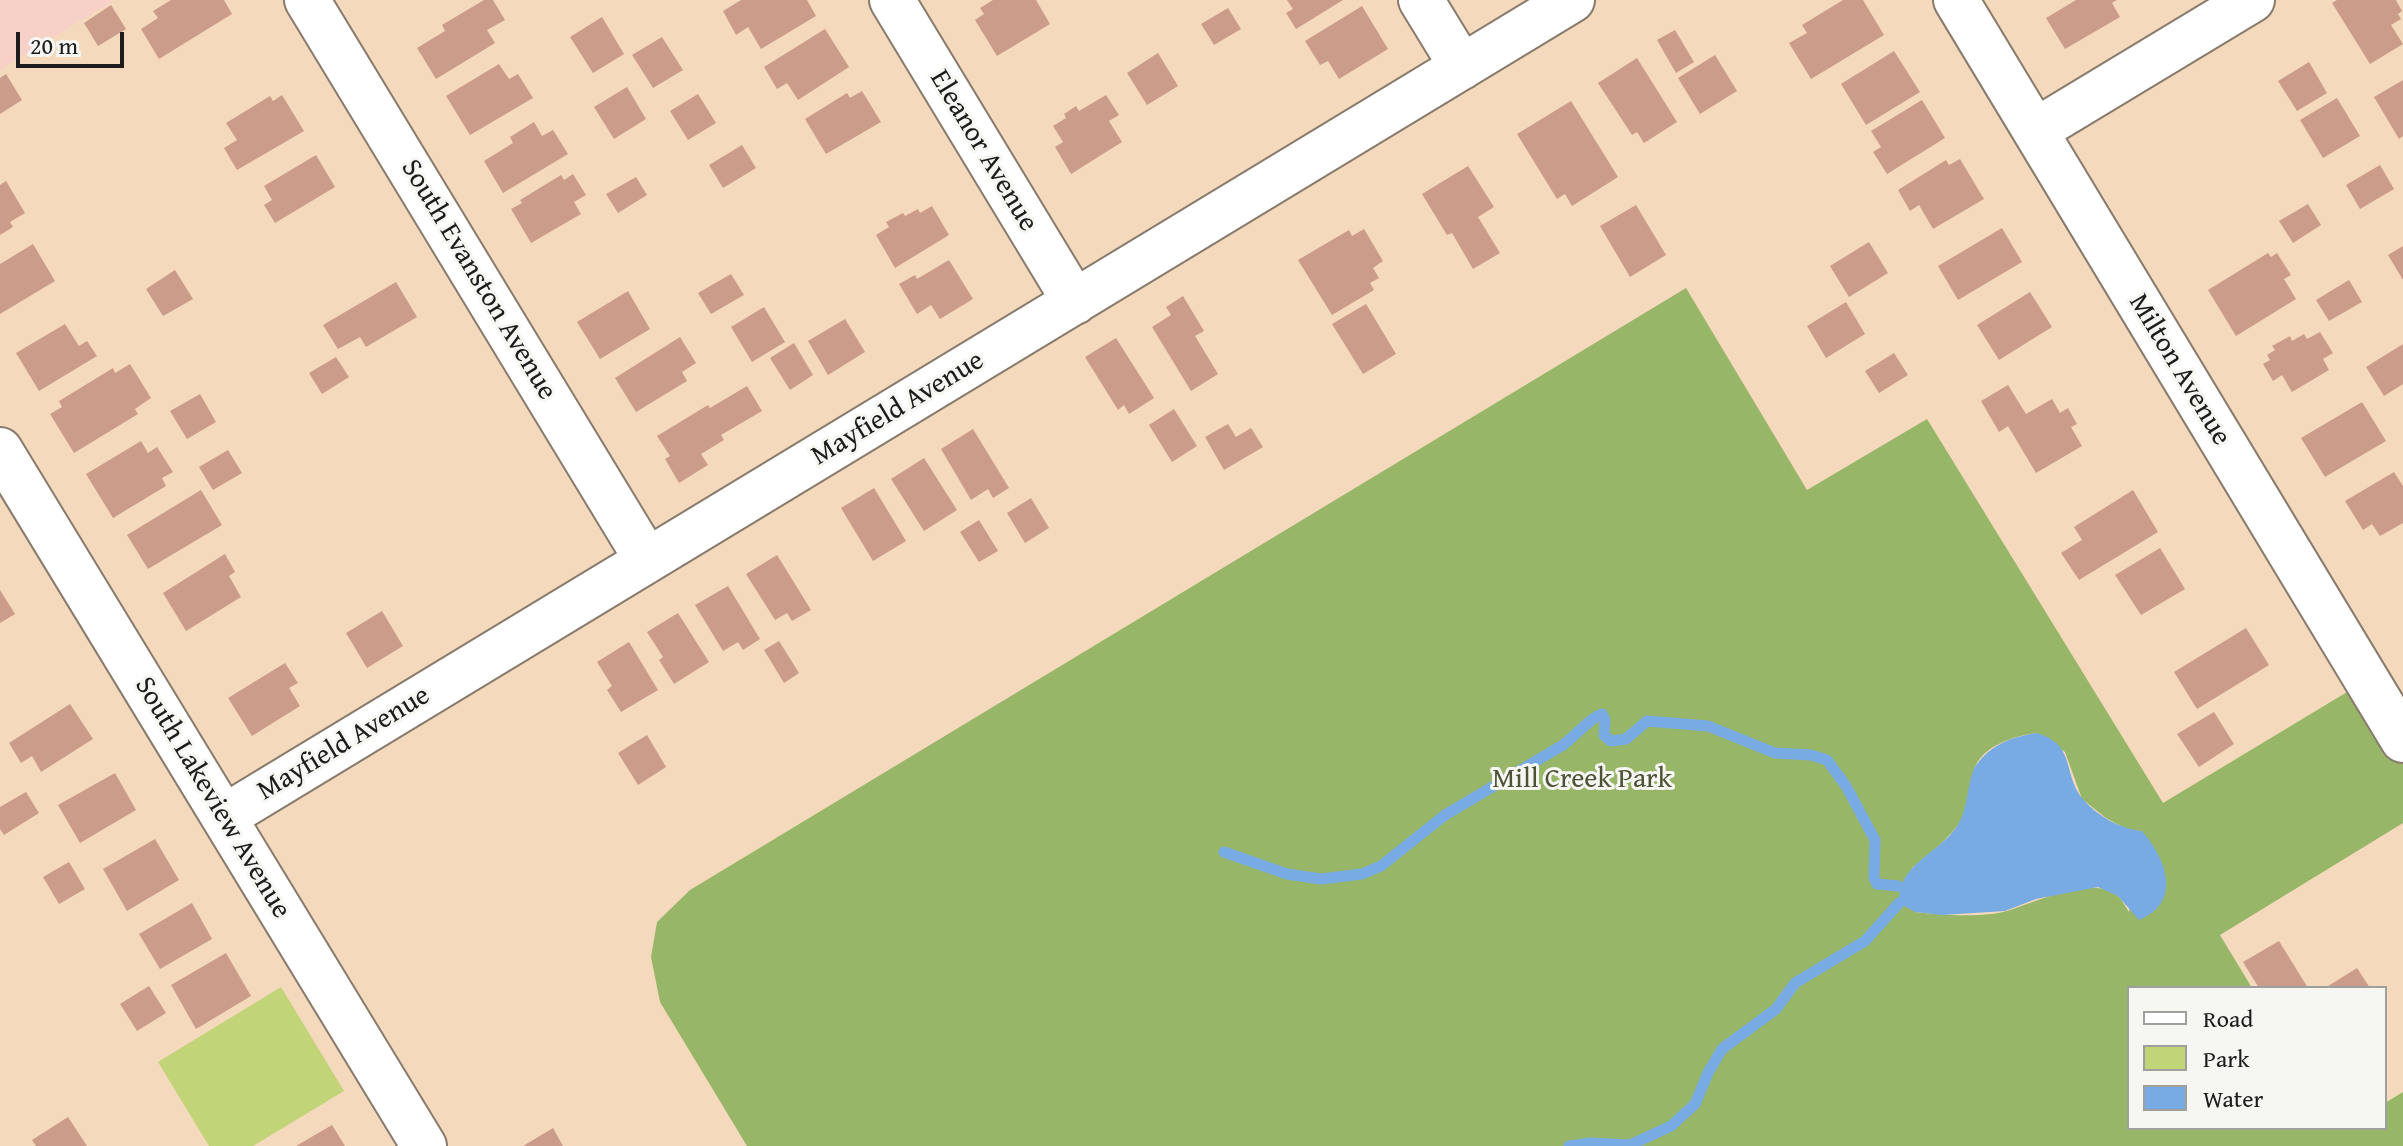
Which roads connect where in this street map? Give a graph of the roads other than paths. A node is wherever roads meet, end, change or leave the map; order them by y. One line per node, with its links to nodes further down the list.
1 (307, 0): 11 (street, South Evanston Avenue)
2 (892, 0): 9 (street, Eleanor Avenue)
3 (1421, 0): 7 (street)
4 (1572, 0): 7 (street, Mayfield Avenue)
5 (1956, 0): 8 (street, Milton Avenue)
6 (2252, 0): 8 (street)
7 (1462, 67): 9 (street, Mayfield Avenue)
8 (2035, 131): 12 (street, Milton Avenue)
9 (1075, 302): 11 (street, Mayfield Avenue)
10 (0, 450): 13 (street, South Lakeview Avenue)
11 (647, 560): 13 (street, Mayfield Avenue)
12 (2403, 740)
13 (224, 817): 14 (street, South Lakeview Avenue)
14 (424, 1146)

